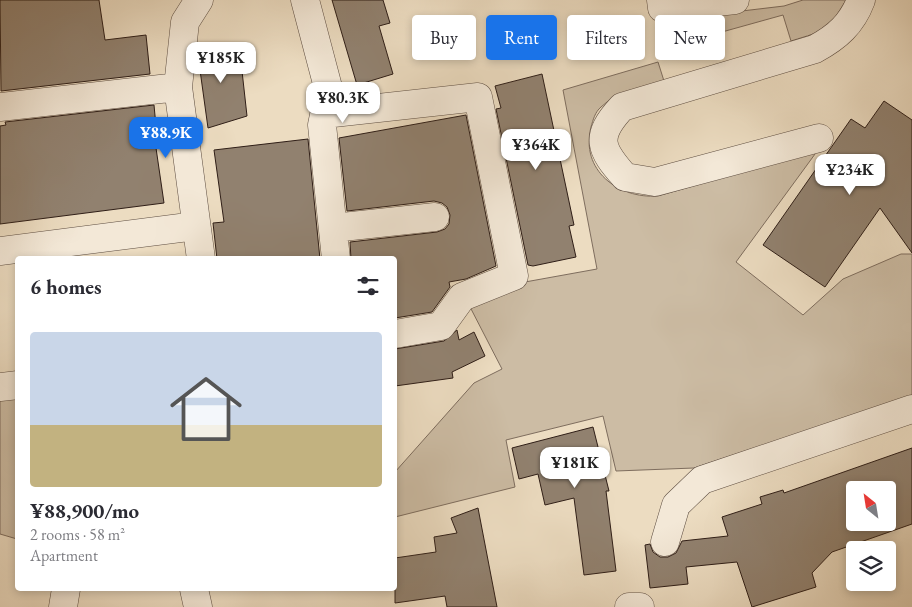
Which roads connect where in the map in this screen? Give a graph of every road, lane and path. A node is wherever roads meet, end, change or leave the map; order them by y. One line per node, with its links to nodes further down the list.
1 (199, 0): 6 (street)
2 (305, 0): 8 (street)
3 (661, 0): 4 (street)
4 (735, 0)
5 (861, 0): 9 (street)
6 (178, 87): 7 (street); 11 (street)
7 (0, 108)
8 (324, 114): 12 (street); 16 (street)
9 (819, 138)
10 (435, 216): 12 (street)
11 (196, 226): 13 (street); 14 (street)
12 (333, 228): 15 (street)
13 (11, 254)
14 (201, 256)
15 (336, 256)
16 (397, 334)
17 (15, 385): 18 (street)
18 (0, 386)
19 (912, 408): 20 (street)
20 (664, 542)
21 (66, 591): 23 (street)
22 (194, 591): 24 (street)
23 (63, 607)
24 (198, 607)
25 (629, 607): 26 (street)
26 (640, 607)

